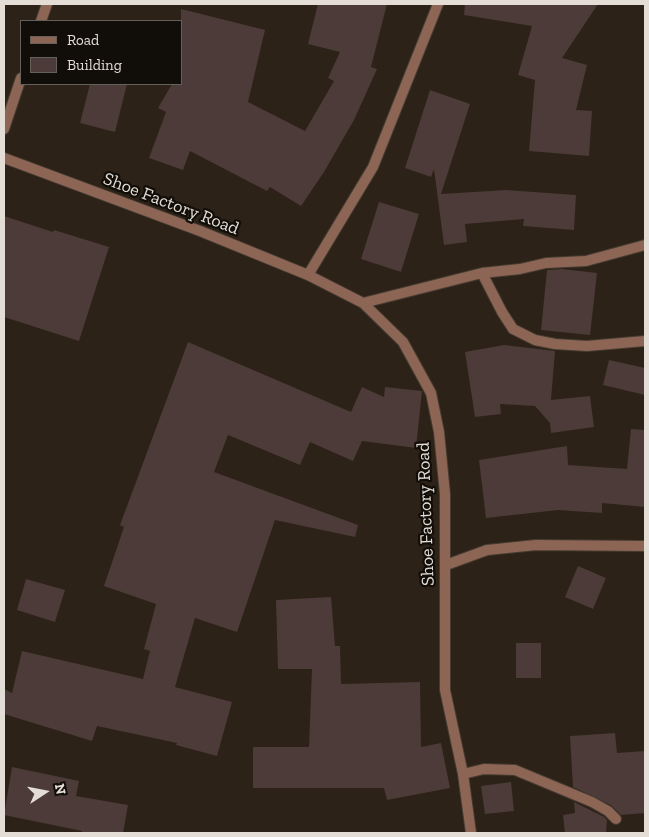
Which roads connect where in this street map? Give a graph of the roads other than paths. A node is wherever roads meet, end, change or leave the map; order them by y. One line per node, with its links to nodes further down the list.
1 (47, 4): 3 (street)
2 (438, 4): 9 (street)
3 (41, 20)
4 (20, 81): 5 (street)
5 (4, 129)
6 (4, 158): 9 (street, Shoe Factory Road)
7 (645, 245): 8 (street)
8 (482, 273): 10 (street); 11 (street)
9 (308, 275): 10 (street, Shoe Factory Road)
10 (363, 303): 13 (street, Shoe Factory Road)
11 (645, 341)
12 (645, 546): 13 (street)
13 (446, 565): 14 (street, Shoe Factory Road)
14 (463, 774): 15 (street); 16 (street, Shoe Factory Road)
15 (616, 819)
16 (471, 833)

